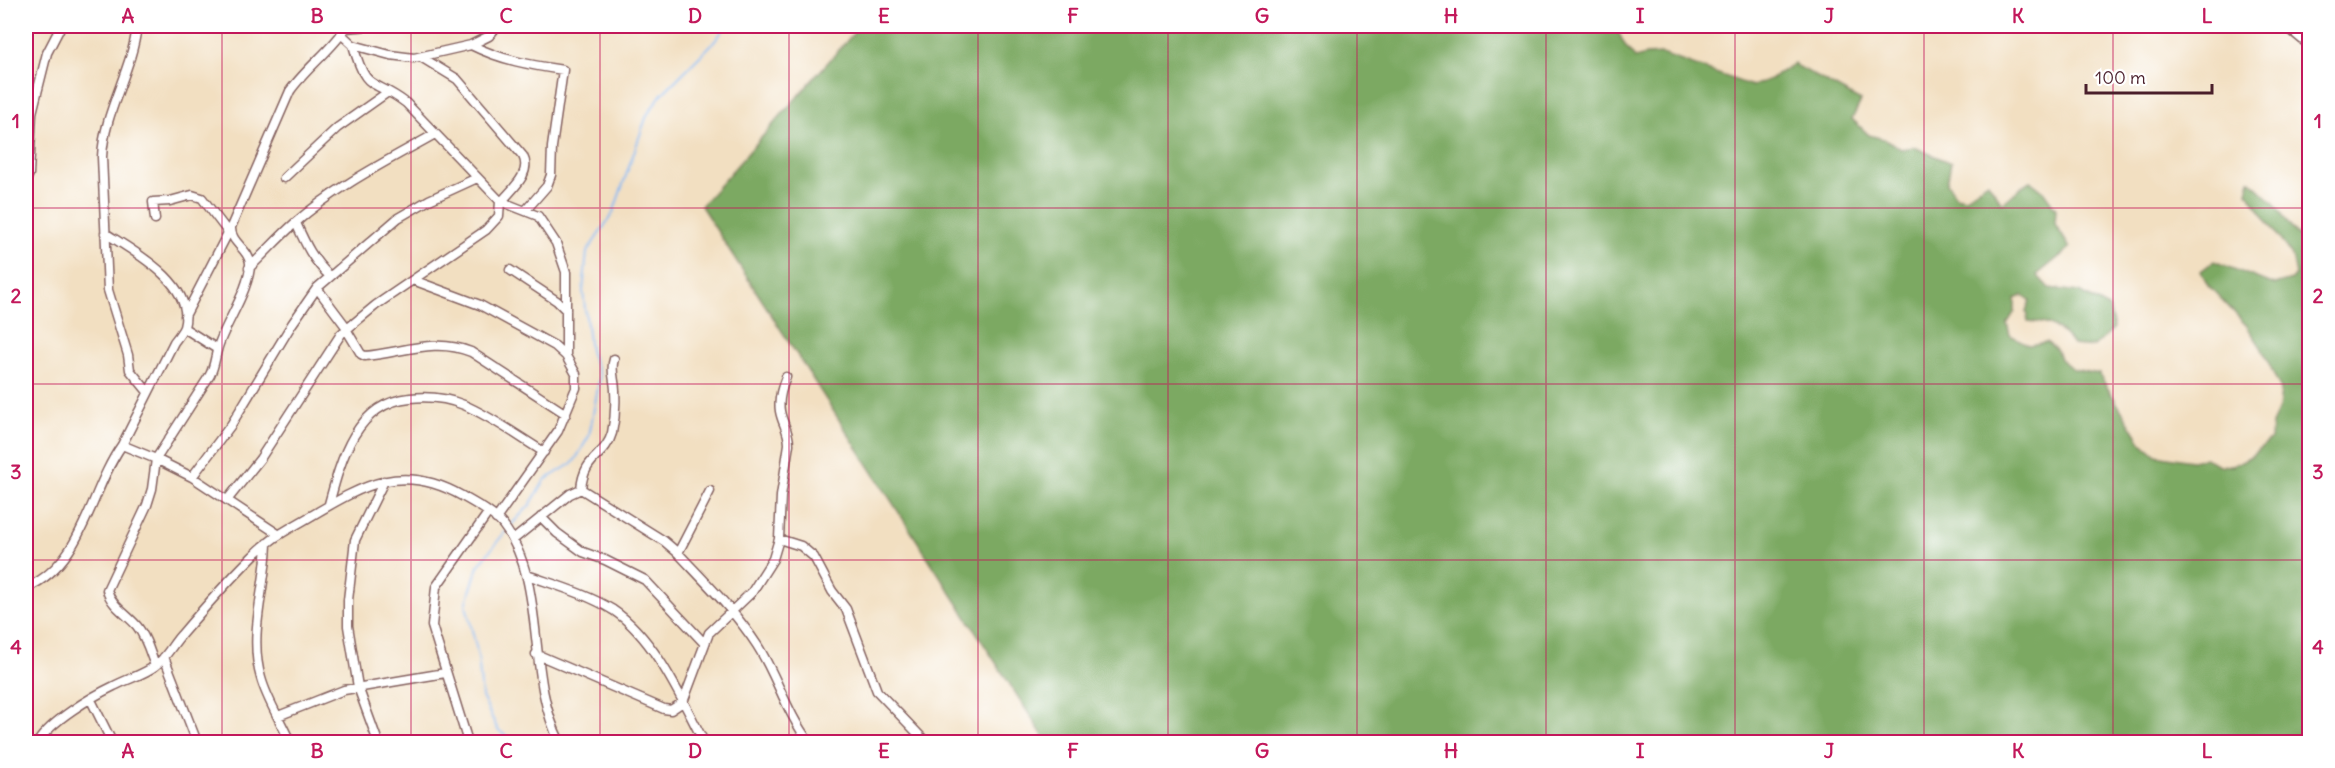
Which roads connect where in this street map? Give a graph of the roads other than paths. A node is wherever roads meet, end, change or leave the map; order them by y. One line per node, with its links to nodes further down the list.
1 (62, 26): 15 (street)
2 (137, 26): 21 (street)
3 (369, 26): 6 (street)
4 (498, 26): 8 (street)
5 (2288, 27): 9 (street)
6 (345, 29): 7 (street); 20 (street)
7 (353, 45): 10 (street); 11 (street)
8 (471, 45): 10 (street); 17 (street)
9 (2310, 46)
10 (421, 57): 16 (street)
11 (388, 92): 12 (street); 13 (street)
12 (435, 134): 14 (street); 19 (street)
13 (284, 178)
14 (477, 178): 16 (street); 24 (street)
15 (26, 181)
16 (501, 201): 17 (street); 25 (street)
17 (526, 210): 27 (street)
18 (155, 219): 20 (street)
19 (296, 223): 22 (street); 24 (street)
20 (230, 230): 22 (street); 28 (street)
21 (105, 233): 28 (street); 35 (street)
22 (249, 268): 31 (street)
23 (510, 270): 27 (street)
24 (330, 276): 26 (street)
25 (413, 280): 30 (street); 32 (street)
26 (317, 288): 30 (street); 40 (street)
27 (566, 310): 32 (street)
28 (185, 316): 29 (street)
29 (184, 328): 31 (street); 35 (street)
30 (347, 328): 36 (street); 44 (street)
31 (217, 349): 39 (street)
32 (566, 356): 36 (street)
33 (614, 359): 42 (street)
34 (786, 377): 50 (street)
35 (148, 392): 37 (street)
36 (566, 414): 38 (street)
37 (122, 445): 39 (street); 55 (street)
38 (544, 452): 45 (street); 48 (street)
39 (156, 459): 40 (street); 60 (street)
40 (192, 477): 44 (street)
41 (384, 481): 45 (street); 46 (street); 62 (street)
42 (581, 489): 47 (street); 53 (street)
43 (710, 491): 53 (street)
44 (228, 499): 49 (street)
45 (329, 504): 49 (street)
46 (488, 513): 48 (street); 61 (street)
47 (541, 517): 51 (street); 57 (street)
48 (499, 521): 51 (street)
49 (278, 534): 52 (street)
50 (779, 539): 56 (street); 75 (street)
51 (513, 540): 54 (street)
52 (267, 543): 59 (street); 65 (street)
53 (678, 553): 56 (street)
54 (526, 574): 58 (street); 64 (street)
55 (26, 588)
56 (731, 612): 57 (street); 74 (street)
57 (704, 643): 64 (street)
58 (536, 654): 64 (street); 72 (street)
59 (164, 657): 60 (street); 68 (street)
60 (155, 666): 63 (street)
61 (445, 673): 62 (street); 71 (street)
62 (358, 687): 65 (street); 70 (street)
63 (91, 700): 66 (street); 67 (street)
64 (683, 702): 73 (street)
65 (278, 716): 69 (street)
66 (38, 742)
67 (112, 742)
68 (197, 742)
69 (290, 742)
70 (378, 742)
71 (468, 742)
72 (560, 742)
73 (704, 742)
74 (809, 742)
75 (926, 742)
76 (2238, 742): 77 (street)
77 (2248, 742)

